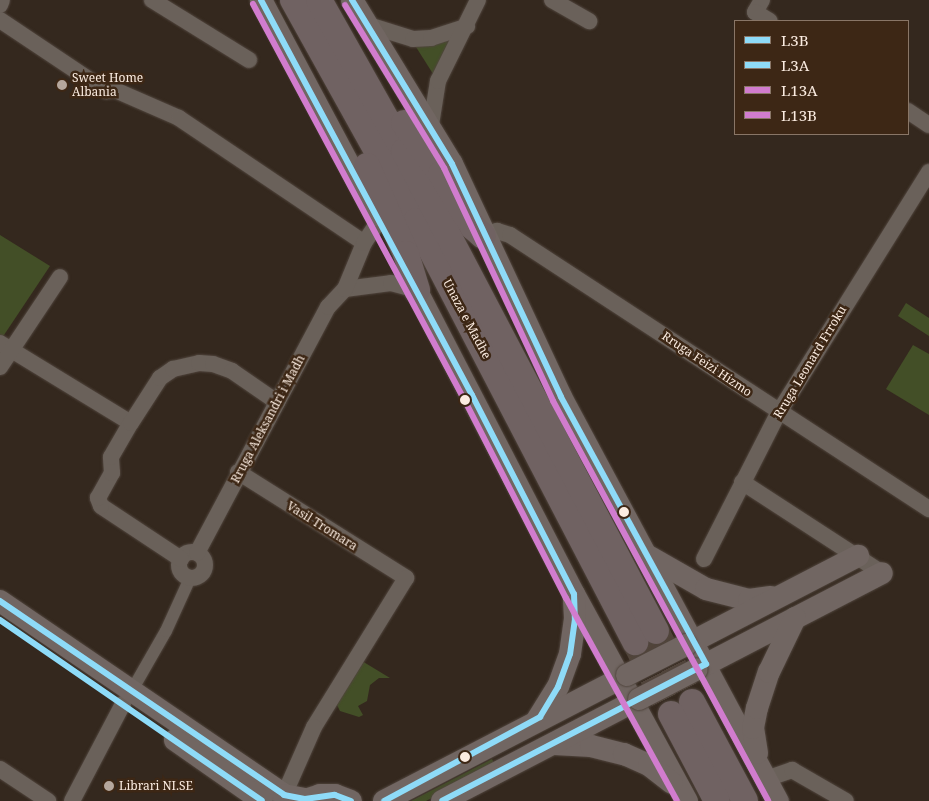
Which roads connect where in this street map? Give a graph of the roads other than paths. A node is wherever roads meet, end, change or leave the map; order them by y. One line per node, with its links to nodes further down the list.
1 (2, 0): 9 (street)
2 (152, 0): 15 (street)
3 (261, 0): 20 (main road)
4 (352, 0): 13 (main road)
5 (478, 0): 14 (street)
6 (552, 0): 12 (street)
7 (762, 0): 11 (street)
8 (308, 3): 21 (highway); 25 (highway); 46 (highway, Unaza e Madhe)
9 (0, 5)
10 (0, 20): 22 (street)
11 (768, 20)
12 (589, 21)
13 (365, 24): 14 (street); 17 (main road)
14 (467, 26): 17 (street)
15 (249, 60)
16 (909, 112): 18 (street)
17 (431, 125): 21 (main road)
18 (929, 125)
19 (929, 172): 29 (street, Rruga Leonard Frroku)
20 (379, 221): 22 (street, Rruga Aleksandri i Madh); 25 (main road)
21 (483, 236): 29 (street, Rruga Feizi Hizmo); 35 (main road)
22 (364, 243): 24 (street, Rruga Aleksandri i Madh)
23 (60, 277): 26 (street)
24 (345, 289): 25 (street); 28 (street, Rruga Aleksandri i Madh)
25 (417, 290): 41 (main road)
26 (6, 347): 27 (street); 30 (street)
27 (0, 367)
28 (277, 402): 30 (street); 31 (street, Rruga Aleksandri i Madh)
29 (779, 412): 32 (street, Rruga Leonard Frroku); 33 (street, Rruga Feizi Hizmo)
30 (131, 423): 37 (street)
31 (238, 472): 34 (street, Rruga Aleksandri i Madh); 56 (street, Vasil Tromara)
32 (742, 482): 36 (street); 38 (street, Rruga Leonard Frroku)
33 (929, 509)
34 (196, 553): 37 (street); 37 (street)
35 (649, 556): 42 (main road); 47 (main road)
36 (858, 556): 39 (street); 42 (main road)
37 (181, 559)
38 (704, 559)
39 (882, 573): 44 (main road)
40 (187, 585): 50 (street)
41 (574, 594): 49 (main road); 52 (main road)
42 (782, 596): 47 (main road)
43 (0, 601): 50 (main road)
44 (795, 618): 48 (main road); 55 (main road)
45 (0, 620): 50 (main road)
46 (645, 636)
47 (690, 643): 48 (main road); 49 (main road, bridge)
48 (701, 667): 51 (main road, bridge); 55 (main road)
49 (624, 677): 51 (main road); 52 (main road)
50 (127, 698): 56 (main road); 59 (street); 60 (main road)
51 (636, 701): 53 (main road); 57 (main road)
52 (528, 726): 62 (main road)
53 (551, 745): 57 (main road); 63 (main road)
54 (0, 770): 58 (street)
55 (762, 771): 66 (main road); 67 (street)
56 (297, 798): 61 (main road)
57 (686, 798)
58 (48, 801)
59 (72, 801)
60 (262, 801)
61 (351, 801)
62 (384, 801)
63 (442, 801)
64 (717, 801): 65 (highway)
65 (745, 801)
66 (778, 801)
67 (846, 801)

